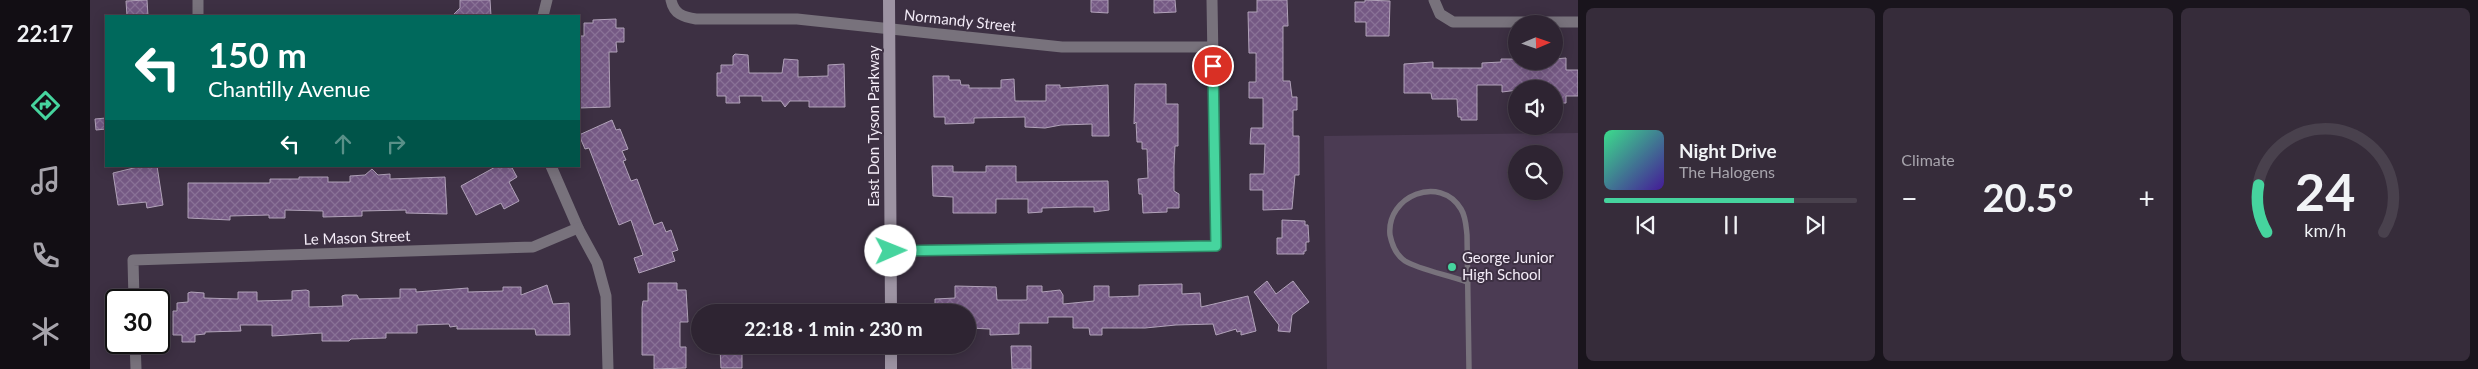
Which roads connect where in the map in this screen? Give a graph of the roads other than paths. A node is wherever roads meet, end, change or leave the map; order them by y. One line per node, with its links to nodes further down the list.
1 (198, 0): 7 (street)
2 (547, 0): 8 (street)
3 (671, 0): 10 (street, Normandy Street)
4 (889, 0): 10 (main road, East Don Tyson Parkway)
5 (1212, 0): 11 (street)
6 (1434, 0): 9 (street)
7 (198, 15)
8 (543, 15)
9 (1578, 22)
10 (890, 28): 11 (street, Normandy Street); 14 (main road, East Don Tyson Parkway)
11 (1213, 46): 14 (street)
12 (551, 167): 13 (street)
13 (578, 228): 16 (street, Le Mason Street); 21 (street)
14 (891, 251): 17 (main road, East Don Tyson Parkway)
15 (1467, 282): 15 (lane); 23 (lane)
16 (134, 289)
17 (891, 304)
18 (135, 354): 20 (street)
19 (891, 354): 22 (main road)
20 (136, 369)
21 (608, 369)
22 (890, 369)
23 (1469, 369)

